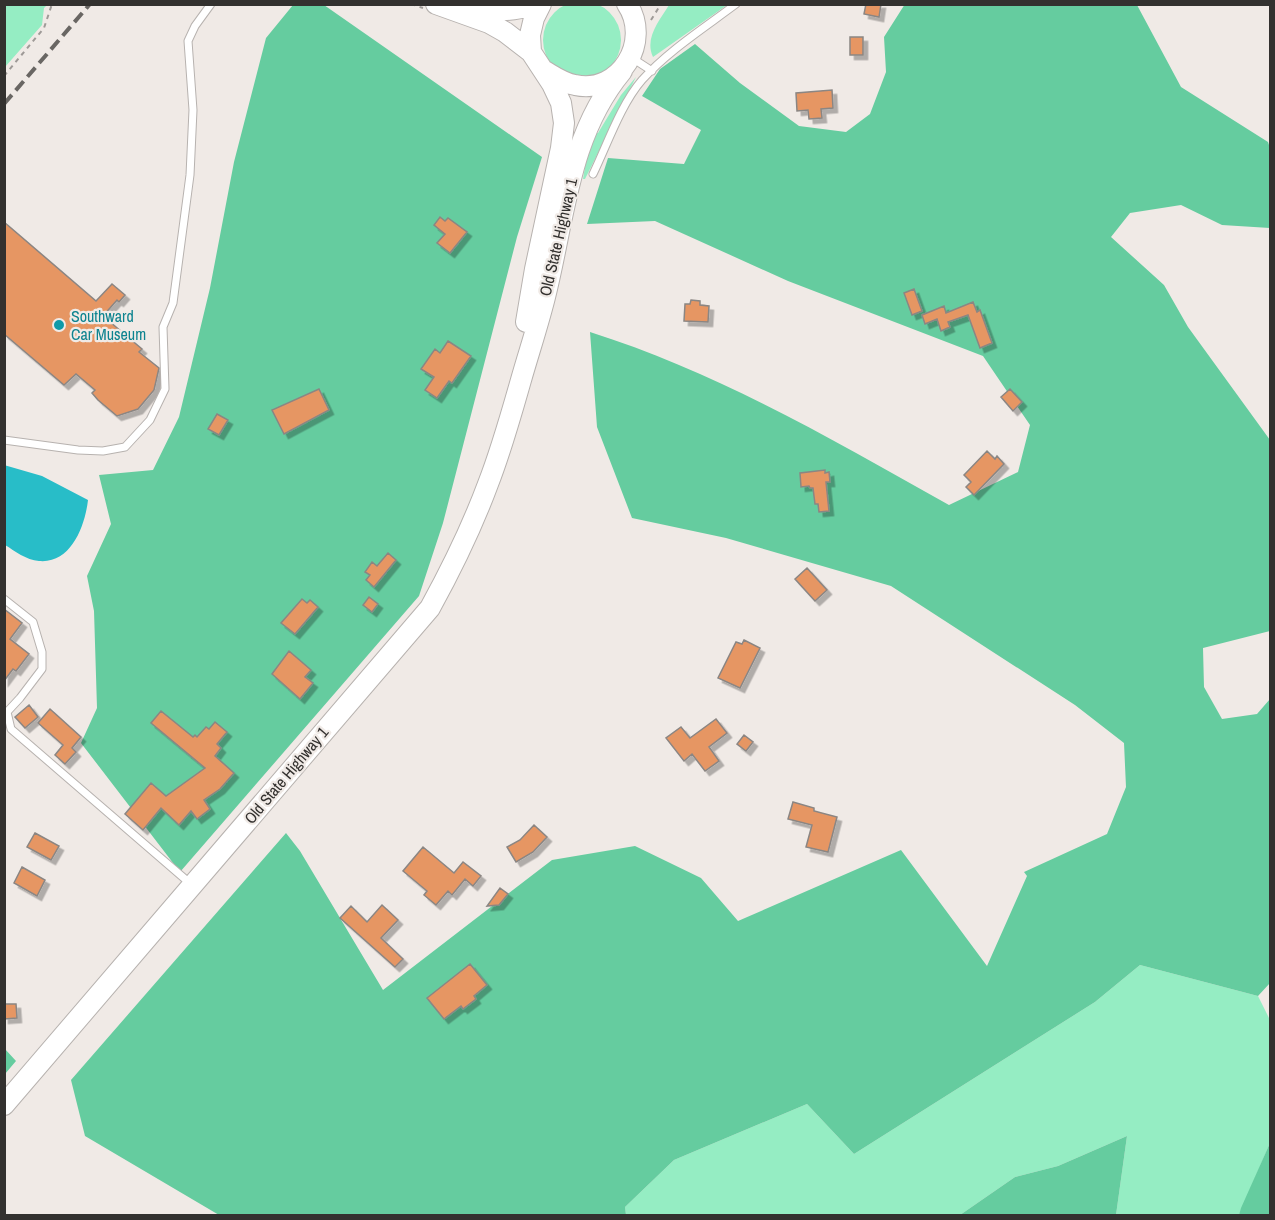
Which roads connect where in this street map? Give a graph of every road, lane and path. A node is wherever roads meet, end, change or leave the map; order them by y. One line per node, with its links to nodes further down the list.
1 (52, 4): 14 (path)
2 (211, 4): 17 (lane)
3 (411, 4): 9 (path)
4 (463, 4): 5 (main road)
5 (540, 4): 11 (main road)
6 (627, 4): 10 (main road)
7 (736, 4): 13 (lane)
8 (654, 5): 10 (main road)
9 (434, 8): 11 (main road)
10 (636, 24): 12 (main road)
11 (535, 60): 12 (main road); 16 (main road, Old State Highway 1)
12 (626, 64): 13 (lane); 16 (main road, Old State Highway 1)
13 (652, 71): 15 (lane)
14 (4, 76)
15 (593, 174)
16 (512, 411): 19 (main road, Old State Highway 1)
17 (4, 440)
18 (4, 599): 19 (lane)
19 (192, 885): 20 (main road, Old State Highway 1)
20 (4, 1105)

